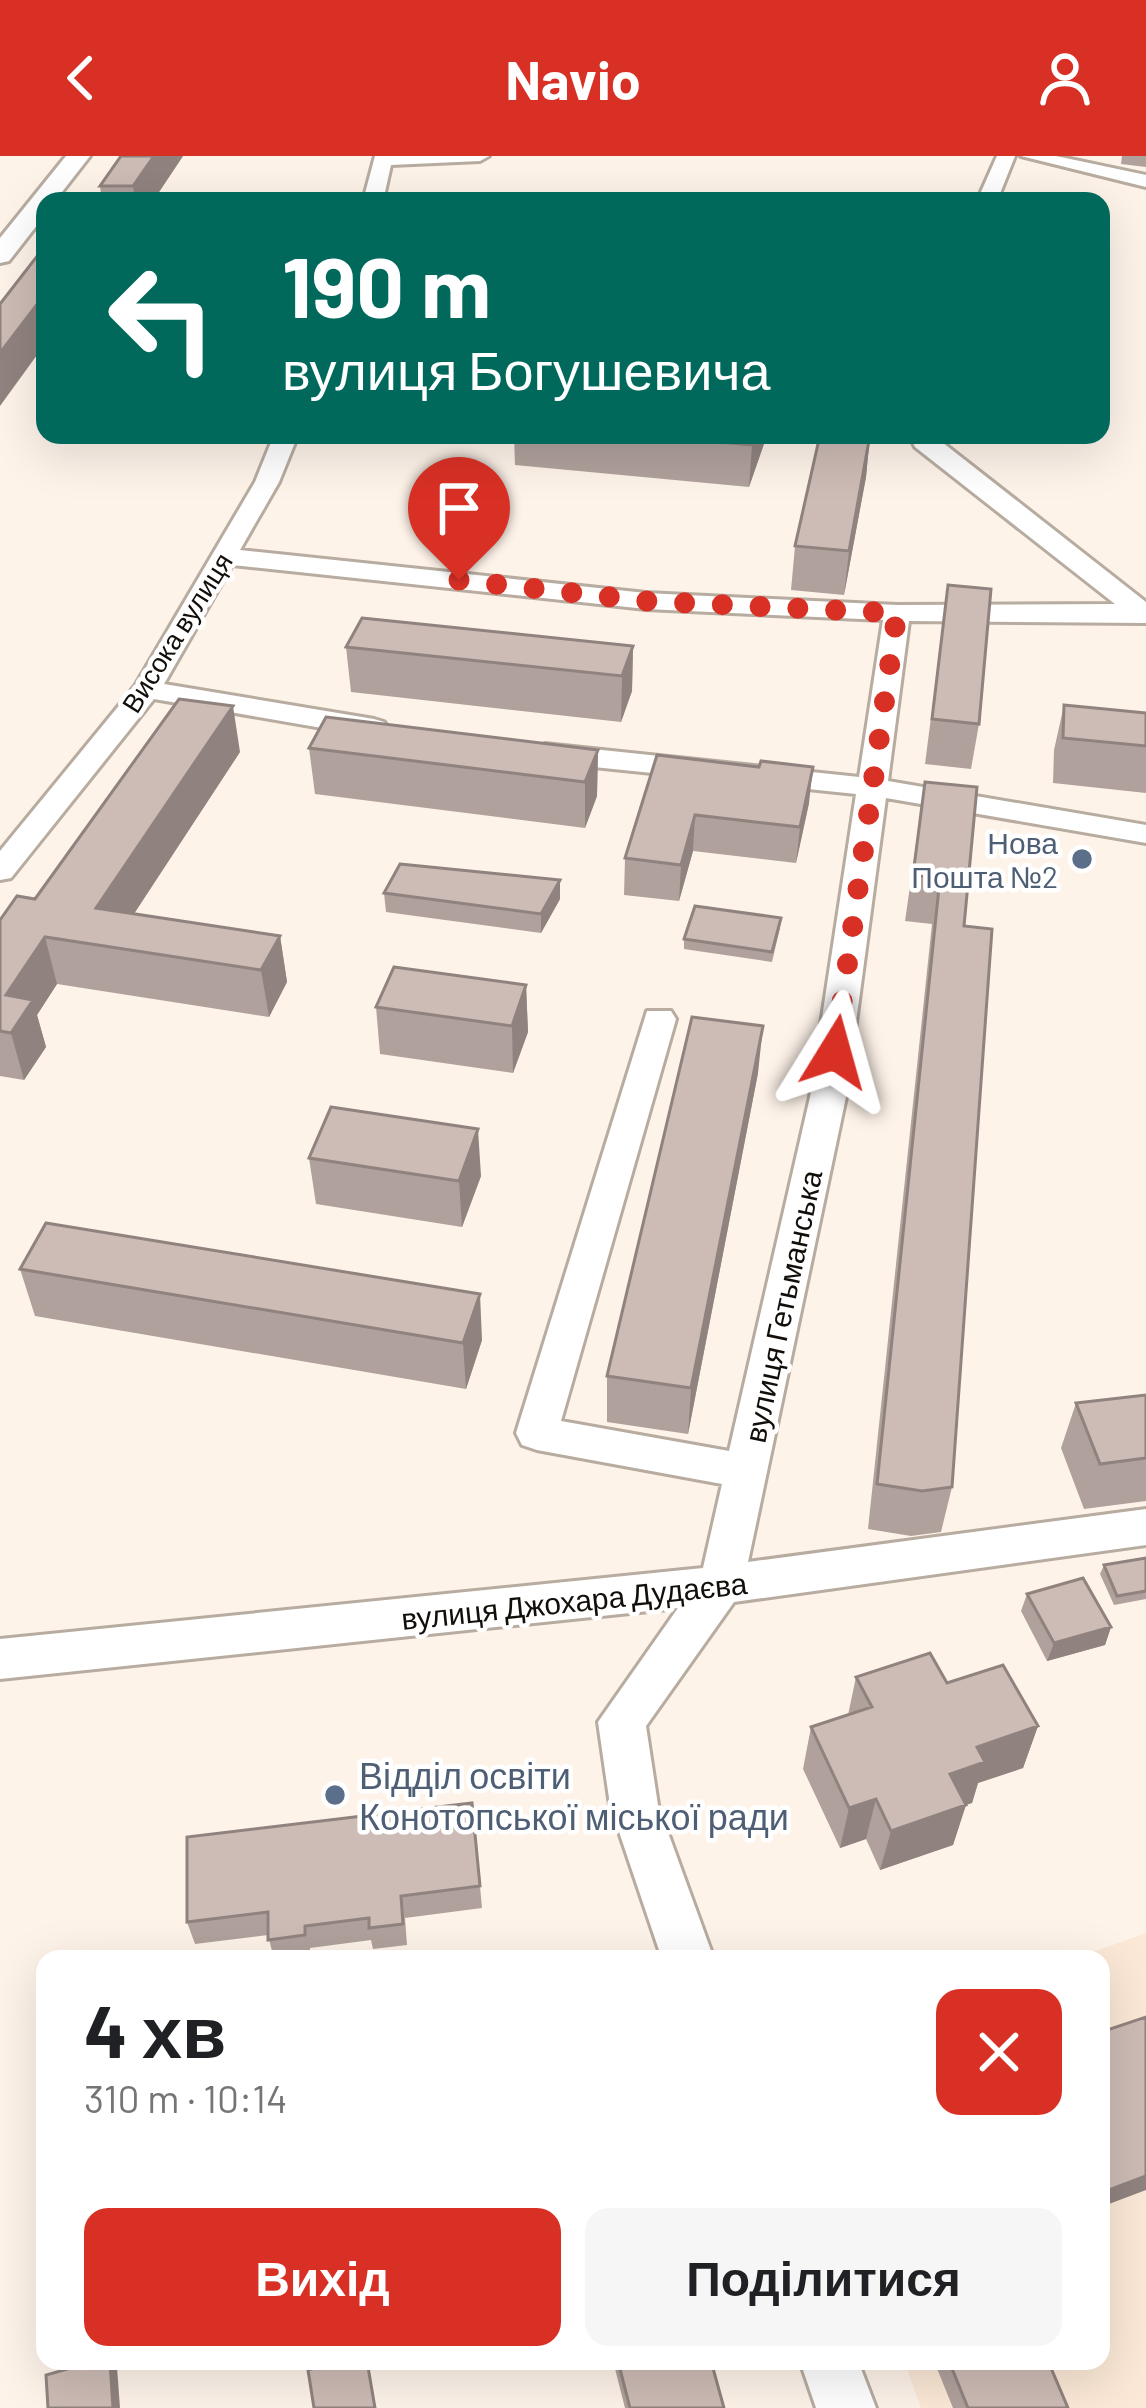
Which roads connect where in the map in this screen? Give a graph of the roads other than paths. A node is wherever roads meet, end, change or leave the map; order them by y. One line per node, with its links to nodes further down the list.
1 (78, 156): 7 (main road)
2 (480, 156): 5 (street)
3 (1006, 156): 9 (street)
4 (1030, 156): 6 (street)
5 (385, 158): 8 (street)
6 (1146, 181)
7 (50, 192)
8 (376, 192)
9 (991, 192)
10 (36, 209): 11 (main road)
11 (0, 255)
12 (282, 444): 14 (street, Висока вулиця)
13 (926, 444): 15 (street)
14 (224, 556): 16 (street); 17 (street, Висока вулиця)
15 (1144, 612): 16 (street)
16 (897, 613): 20 (street, вулиця Гетьманська)
17 (147, 689): 18 (street); 22 (street, Висока вулиця)
18 (397, 731)
19 (511, 749): 20 (street)
20 (873, 788): 21 (street); 24 (street, вулиця Гетьманська)
21 (1146, 834)
22 (0, 871)
23 (659, 1019): 24 (street)
24 (746, 1471): 26 (street, вулиця Гетьманська)
25 (1146, 1527): 26 (street, вулиця Джохара Дудаєва)
26 (721, 1586): 27 (street, вулиця Джохара Дудаєва); 28 (street, вулиця Гетьманська)
27 (0, 1659)
28 (685, 1950)
29 (832, 2370): 30 (street)
30 (846, 2408)

